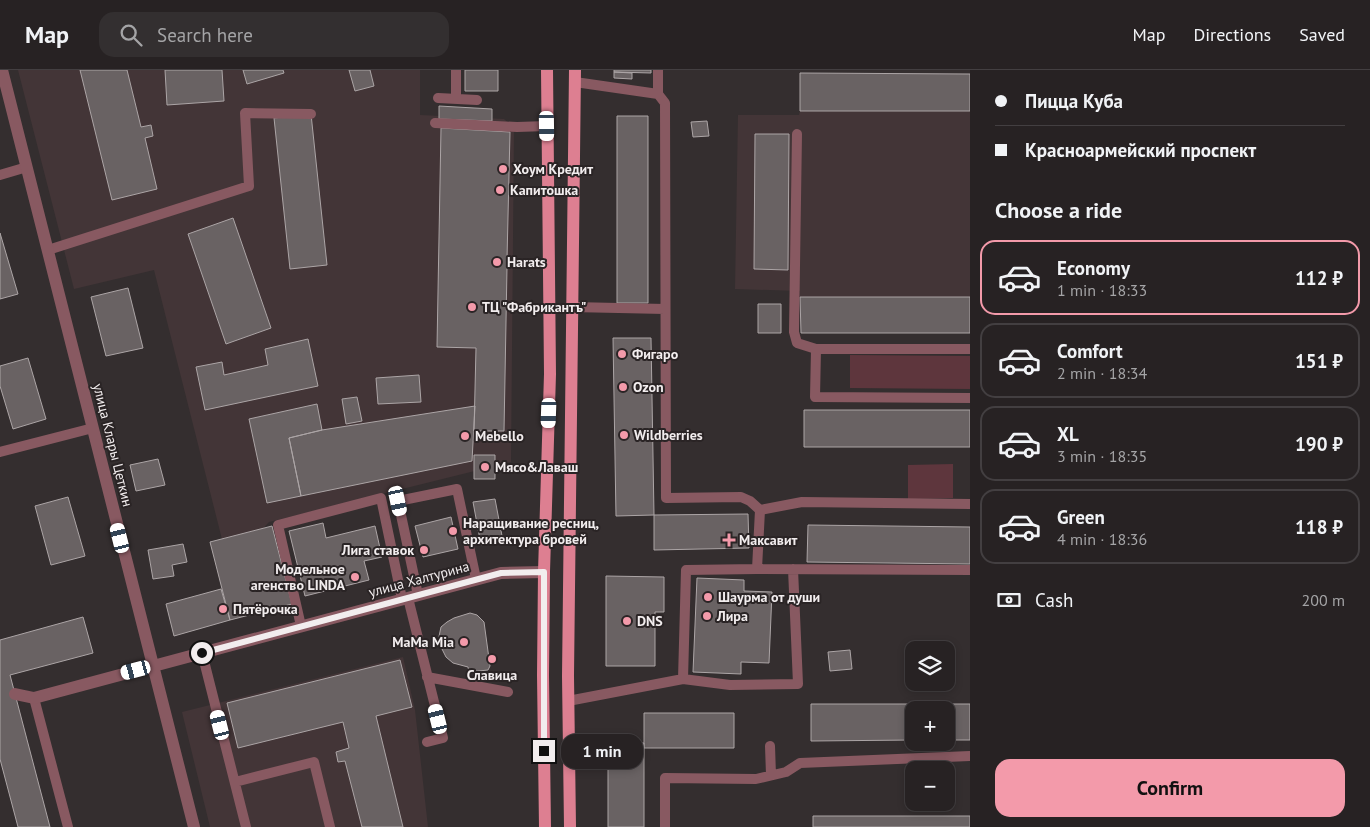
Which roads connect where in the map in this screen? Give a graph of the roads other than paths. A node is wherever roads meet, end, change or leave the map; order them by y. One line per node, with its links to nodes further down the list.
1 (2, 70): 14 (street, улица Клары Цеткин)
2 (456, 70): 8 (lane)
3 (547, 70): 12 (main road)
4 (658, 70): 6 (lane)
5 (575, 76): 6 (lane); 17 (main road)
6 (658, 94): 18 (lane)
7 (438, 98): 8 (lane)
8 (456, 99): 9 (lane)
9 (476, 100)
10 (311, 114): 16 (lane)
11 (435, 123): 12 (lane)
12 (547, 126): 29 (main road)
13 (797, 134): 19 (lane)
14 (27, 167): 15 (lane); 16 (street, улица Клары Цеткин)
15 (0, 175)
16 (48, 250): 22 (street, улица Клары Цеткин)
17 (572, 307): 18 (lane); 40 (main road)
18 (665, 308): 25 (lane)
19 (816, 349): 20 (lane); 21 (lane)
20 (970, 349)
21 (970, 398)
22 (93, 428): 23 (lane); 34 (street, улица Клары Цеткин)
23 (0, 452)
24 (970, 504): 25 (lane)
25 (760, 510): 26 (lane)
26 (757, 569): 27 (lane); 36 (lane)
27 (793, 569): 28 (lane); 36 (lane)
28 (970, 570)
29 (544, 572): 30 (street, улица Халтурина); 50 (main road)
30 (476, 579): 31 (street, улица Халтурина); 31 (lane)
31 (409, 597): 32 (street, улица Халтурина); 32 (lane); 35 (lane)
32 (301, 626): 33 (street, улица Халтурина)
33 (202, 653): 34 (street, улица Халтурина); 45 (lane)
34 (153, 666): 39 (street, улица Халтурина); 47 (street, улица Клары Цеткин)
35 (428, 676): 37 (lane); 41 (lane)
36 (683, 679): 40 (lane)
37 (508, 692)
38 (14, 694): 39 (street, улица Халтурина)
39 (34, 698): 46 (lane)
40 (568, 701): 51 (main road)
41 (427, 742)
42 (770, 746): 44 (lane)
43 (970, 756): 44 (lane)
44 (771, 775): 52 (lane)
45 (235, 782): 48 (lane); 49 (lane)
46 (68, 827)
47 (194, 827)
48 (246, 827)
49 (330, 827)
50 (545, 827)
51 (570, 827)
52 (665, 827)

